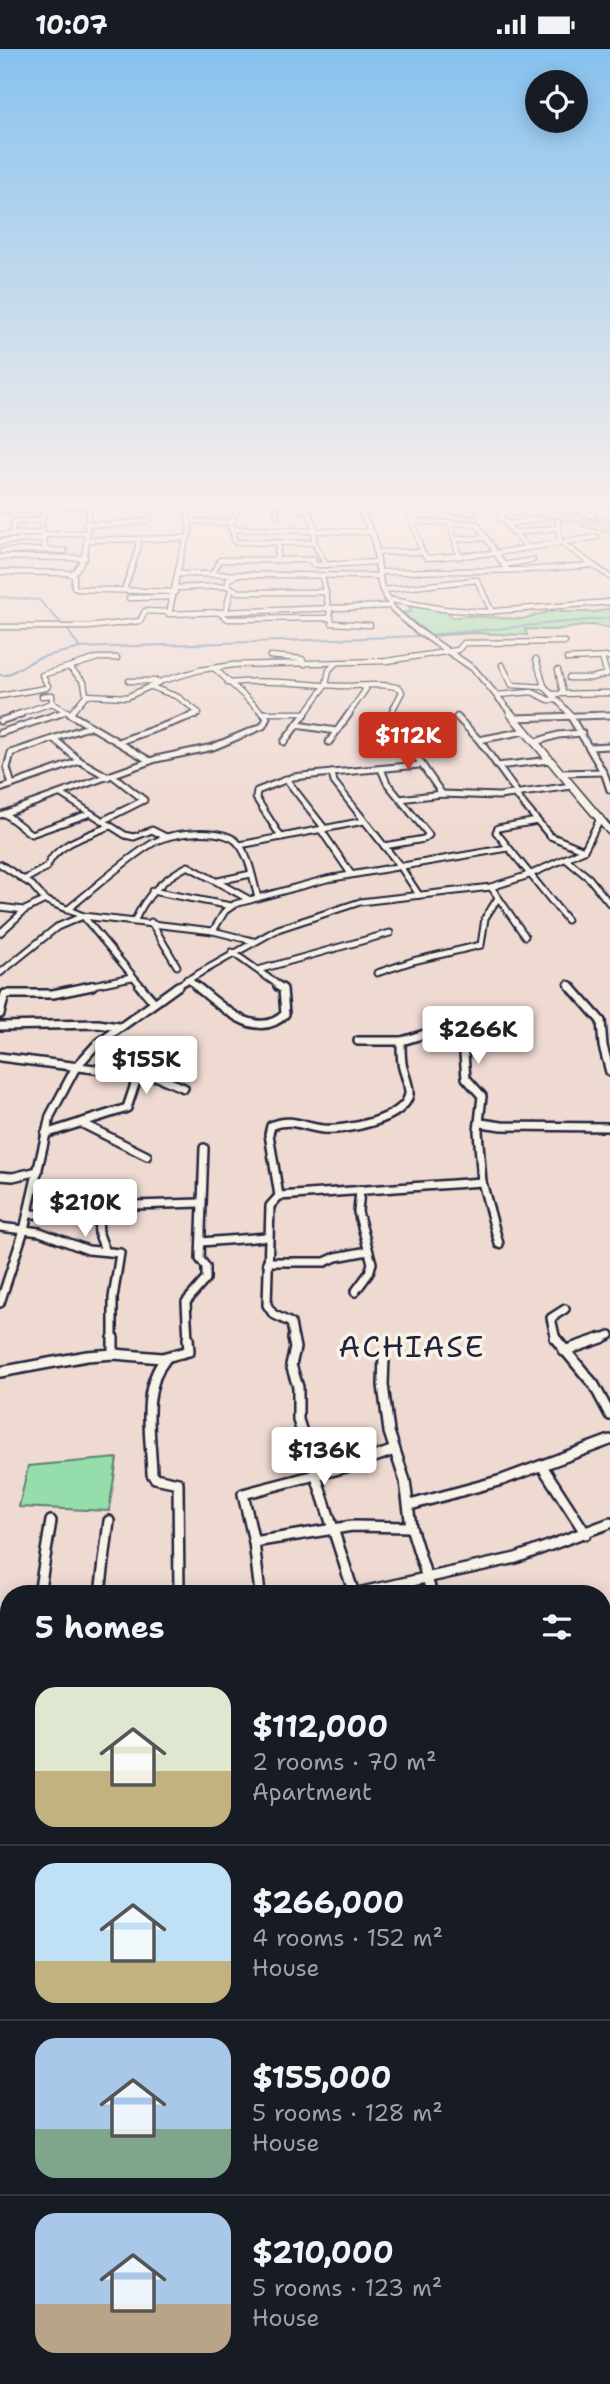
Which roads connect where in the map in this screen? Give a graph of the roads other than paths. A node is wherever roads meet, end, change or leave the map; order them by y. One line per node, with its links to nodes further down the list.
1 (142, 613): 9 (street)
2 (172, 613): 3 (street)
3 (205, 613)
4 (220, 613): 7 (street)
5 (330, 613): 7 (street)
6 (399, 613): 11 (main road)
7 (329, 618): 8 (street)
8 (370, 625)
9 (0, 627)
10 (565, 642): 11 (street)
11 (452, 651): 18 (street); 37 (main road)
12 (270, 656): 19 (street)
13 (610, 657): 15 (street)
14 (117, 658): 22 (street)
15 (602, 658): 17 (street); 21 (street)
16 (536, 659): 32 (street)
17 (567, 659)
18 (338, 663): 19 (street); 29 (street)
19 (304, 664): 23 (street)
20 (502, 665): 32 (street)
21 (607, 666): 25 (street)
22 (70, 668): 36 (street); 38 (street)
23 (214, 668): 27 (street); 28 (street)
24 (558, 670): 35 (street)
25 (569, 678)
26 (129, 681): 27 (street)
27 (162, 681): 30 (street)
28 (228, 683): 29 (street); 44 (street)
29 (326, 685): 31 (street); 45 (street)
30 (149, 686): 36 (street); 65 (street)
31 (362, 686): 42 (street); 57 (street)
32 (545, 687): 34 (street)
33 (610, 693): 35 (street)
34 (552, 694): 35 (street); 40 (street)
35 (563, 694)
36 (86, 695): 43 (street)
37 (497, 695): 40 (street); 52 (main road)
38 (0, 696)
39 (42, 696): 41 (street)
40 (556, 700): 46 (street)
41 (52, 703): 43 (street); 49 (street)
42 (392, 711)
43 (69, 712): 54 (street); 56 (street)
44 (264, 713): 45 (street); 74 (street)
45 (306, 713): 55 (street)
46 (571, 715): 47 (street); 52 (street); 60 (street)
47 (598, 715): 48 (street); 53 (street)
48 (610, 715)
49 (12, 717): 51 (street); 54 (street)
50 (457, 717): 64 (street)
51 (1, 718)
52 (514, 718): 58 (main road)
53 (610, 723)
54 (24, 725): 59 (street)
55 (297, 725): 57 (street); 66 (street)
56 (91, 726): 63 (street); 65 (street)
57 (336, 731): 67 (street)
58 (525, 731): 64 (street); 68 (main road)
59 (0, 733)
60 (582, 733): 68 (street); 70 (street)
61 (412, 734): 71 (street)
62 (377, 737): 71 (street)
63 (54, 739): 73 (street); 83 (street)
64 (479, 740): 76 (street)
65 (121, 741): 74 (street)
66 (284, 742)
67 (329, 742)
68 (535, 742): 72 (main road)
69 (610, 746): 70 (street)
70 (590, 747): 78 (street)
71 (413, 749): 75 (street)
72 (550, 760): 76 (street); 80 (main road)
73 (80, 761): 81 (street); 83 (street)
74 (150, 761): 81 (street)
75 (419, 765): 77 (street); 88 (street)
76 (497, 766): 89 (street)
77 (381, 769): 79 (street); 90 (street)
78 (603, 772): 80 (street); 86 (street)
79 (332, 773): 82 (street); 95 (street)
80 (562, 773): 84 (main road)
81 (110, 776): 87 (street); 94 (street)
82 (286, 779): 99 (street); 101 (street)
83 (12, 785): 85 (street)
84 (572, 786): 89 (street); 93 (main road)
85 (0, 789)
86 (610, 790)
87 (61, 794): 91 (street); 92 (street)
88 (442, 794): 89 (street); 90 (street)
89 (517, 794): 96 (street)
90 (400, 799): 103 (street)
91 (88, 814): 92 (street); 94 (street)
92 (3, 815)
93 (600, 819): 98 (main road); 105 (street)
94 (102, 821): 97 (street)
95 (364, 821): 99 (street); 103 (street)
96 (537, 821): 104 (street); 105 (street)
97 (110, 826): 100 (street); 112 (street)
98 (609, 828)
99 (323, 829): 101 (street); 110 (street)
100 (166, 837): 102 (street); 125 (street)
101 (281, 837): 102 (street)
102 (240, 845): 109 (street)
103 (384, 846): 108 (street)
104 (508, 848): 108 (street); 111 (street)
105 (584, 850): 106 (street)
106 (568, 860): 111 (street); 121 (street)
107 (0, 864): 112 (street)
108 (400, 866): 110 (street); 116 (street)
109 (251, 874): 113 (street); 117 (street)
110 (351, 874): 117 (street)
111 (528, 875): 114 (street); 128 (street)
112 (24, 880): 119 (street)
113 (218, 881): 115 (street); 120 (street)
114 (491, 887): 116 (street); 118 (street)
115 (152, 891): 122 (street); 127 (street)
116 (419, 895): 134 (street)
117 (258, 898): 120 (street)
118 (498, 898): 133 (street); 139 (street)
119 (46, 900): 124 (street); 125 (street)
120 (250, 900): 122 (street)
121 (610, 904)
122 (231, 906): 130 (street)
123 (0, 907): 124 (street)
124 (25, 910): 131 (street)
125 (66, 910): 126 (street)
126 (83, 916): 127 (street); 138 (street); 140 (street)
127 (135, 920): 129 (street)
128 (567, 920)
129 (151, 922): 130 (street); 136 (street)
130 (213, 931): 134 (street)
131 (0, 933)
132 (390, 933): 137 (street)
133 (526, 936)
134 (254, 941): 135 (street)
135 (232, 952): 137 (street); 141 (street)
136 (177, 966)
137 (258, 970): 141 (street)
138 (0, 973)
139 (377, 974)
140 (132, 977): 143 (street); 144 (street)
141 (187, 979): 144 (street)
142 (568, 984): 150 (street)
143 (3, 993): 145 (street)
144 (153, 1001): 147 (street)
145 (0, 1014)
146 (0, 1025): 147 (street)
147 (119, 1027): 152 (street)
148 (358, 1041): 149 (street)
149 (401, 1041): 157 (street); 166 (street)
150 (606, 1046): 153 (street)
151 (0, 1058): 152 (street)
152 (76, 1067): 154 (street); 159 (street)
153 (610, 1072)
154 (138, 1075): 155 (street); 156 (street)
155 (184, 1088)
156 (81, 1123): 159 (street); 161 (street)
157 (481, 1123): 158 (street); 164 (street)
158 (610, 1127)
159 (45, 1134): 162 (street)
160 (204, 1148): 167 (street)
161 (147, 1156)
162 (38, 1171): 163 (street); 168 (street)
163 (0, 1176)
164 (482, 1182): 165 (street); 174 (street)
165 (359, 1190): 166 (street); 176 (street)
166 (279, 1196): 172 (street)
167 (200, 1203): 169 (street); 173 (street)
168 (29, 1214): 169 (street); 171 (street)
169 (98, 1216): 175 (street)
170 (0, 1227): 171 (street)
171 (24, 1230): 175 (street); 179 (street)
172 (267, 1237): 173 (street); 177 (street)
173 (201, 1242): 185 (street)
174 (499, 1244)
175 (105, 1250): 183 (street)
176 (369, 1251): 177 (street); 178 (street)
177 (267, 1262): 191 (street)
178 (355, 1291)
179 (0, 1303)
180 (565, 1309): 182 (street)
181 (610, 1335): 182 (street)
182 (564, 1351): 187 (street)
183 (113, 1354): 185 (street); 186 (street)
184 (384, 1357): 189 (street)
185 (166, 1358): 203 (street)
186 (0, 1372)
187 (610, 1415)
188 (610, 1440): 190 (street)
189 (394, 1450): 191 (street); 192 (street)
190 (542, 1466): 192 (street); 198 (street)
191 (316, 1474): 196 (street); 199 (street)
192 (410, 1506): 197 (street)
193 (51, 1521): 201 (street)
194 (109, 1521): 202 (street)
195 (610, 1523): 198 (street)
196 (333, 1527): 197 (street); 199 (street); 205 (street)
197 (411, 1527): 200 (street)
198 (586, 1534): 200 (street)
199 (254, 1542): 204 (street)
200 (427, 1579): 206 (street); 207 (street)
201 (40, 1585)
202 (101, 1585)
203 (179, 1585)
204 (259, 1585)
205 (350, 1585)
206 (397, 1585)
207 (429, 1585)

